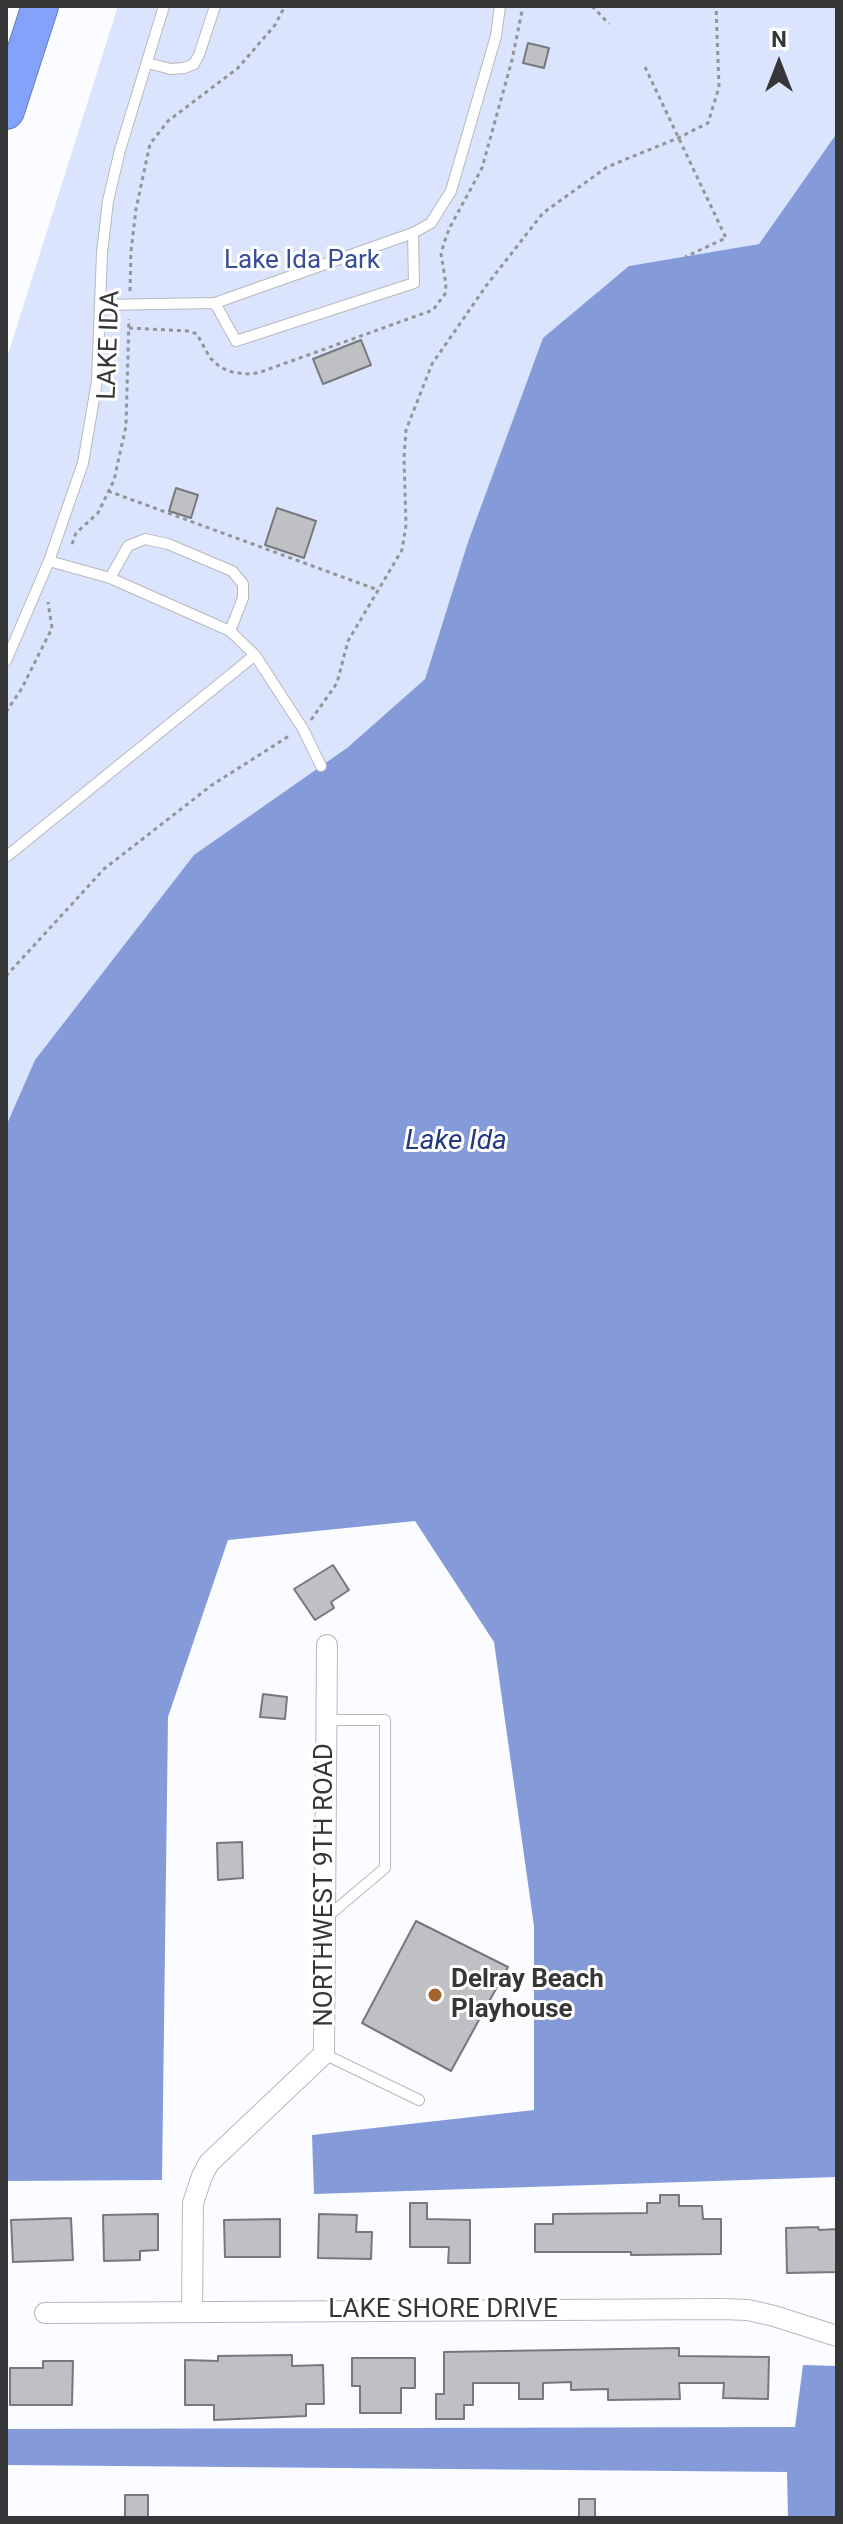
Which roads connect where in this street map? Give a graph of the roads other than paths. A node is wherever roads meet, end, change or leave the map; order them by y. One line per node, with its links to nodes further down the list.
1 (40, 6): 6 (highway)
2 (164, 6): 5 (lane)
3 (215, 6): 5 (lane)
4 (500, 6): 7 (lane)
5 (147, 63): 9 (lane)
6 (6, 111)
7 (413, 233): 8 (lane); 8 (lane)
8 (215, 303): 9 (lane)
9 (100, 305): 10 (lane)
10 (49, 561): 11 (lane); 14 (lane)
11 (110, 578): 12 (lane); 12 (lane)
12 (230, 631): 13 (lane)
13 (255, 655): 15 (lane); 16 (lane)
14 (6, 661)
15 (321, 766)
16 (6, 857)
17 (327, 1645): 18 (street, NORTHWEST 9TH ROAD)
18 (326, 1720): 19 (street, NORTHWEST 9TH ROAD); 19 (lane)
19 (325, 1918): 20 (street, NORTHWEST 9TH ROAD)
20 (324, 2054): 21 (lane); 22 (street, NORTHWEST 9TH ROAD)
21 (419, 2100)
22 (192, 2312): 23 (street, LAKE SHORE DRIVE); 24 (street, LAKE SHORE DRIVE)
23 (45, 2313)
24 (837, 2336)

